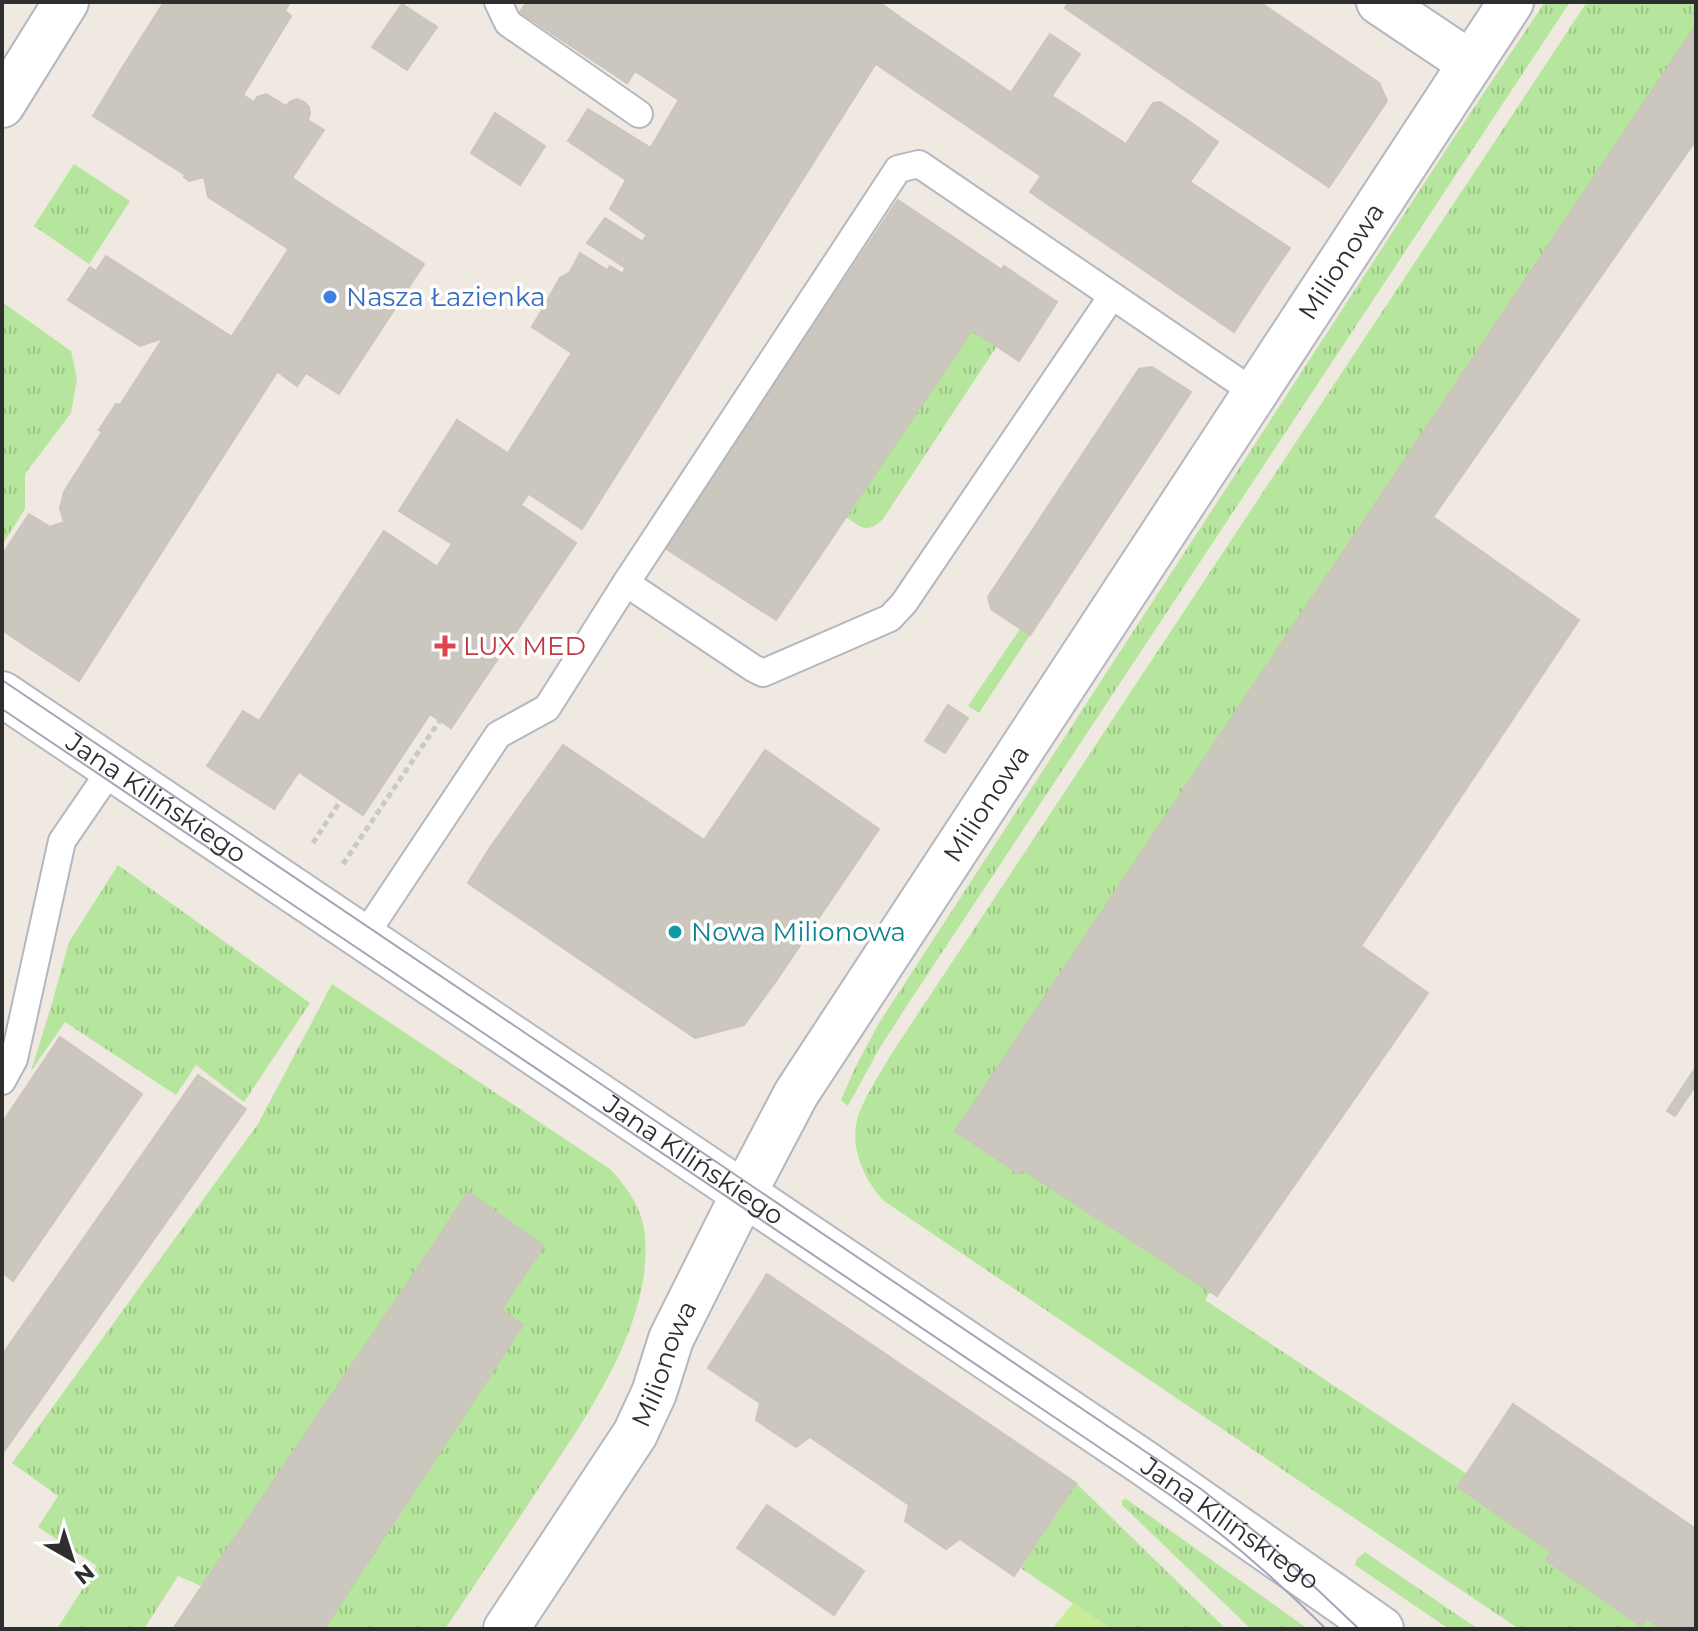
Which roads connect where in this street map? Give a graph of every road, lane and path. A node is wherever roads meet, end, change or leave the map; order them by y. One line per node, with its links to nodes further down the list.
1 (66, 2): 6 (street)
2 (498, 2): 7 (lane)
3 (1379, 2): 5 (street)
4 (1511, 2): 5 (street, Milionowa)
5 (1470, 63): 9 (street, Milionowa)
6 (2, 105)
7 (639, 114)
8 (1112, 296): 9 (lane); 10 (lane); 10 (lane)
9 (1255, 393): 19 (street, Milionowa)
10 (626, 583): 17 (lane)
11 (2, 694): 13 (street, Jana Kilińskiego)
12 (440, 720): 16 (path)
13 (112, 768): 17 (street, Jana Kilińskiego); 18 (lane)
14 (341, 800): 15 (path)
15 (311, 846)
16 (342, 865)
17 (363, 938): 19 (street, Jana Kilińskiego)
18 (2, 1081)
19 (744, 1193): 20 (street, Milionowa); 21 (street, Jana Kilińskiego)
20 (506, 1629)
21 (1381, 1629)

